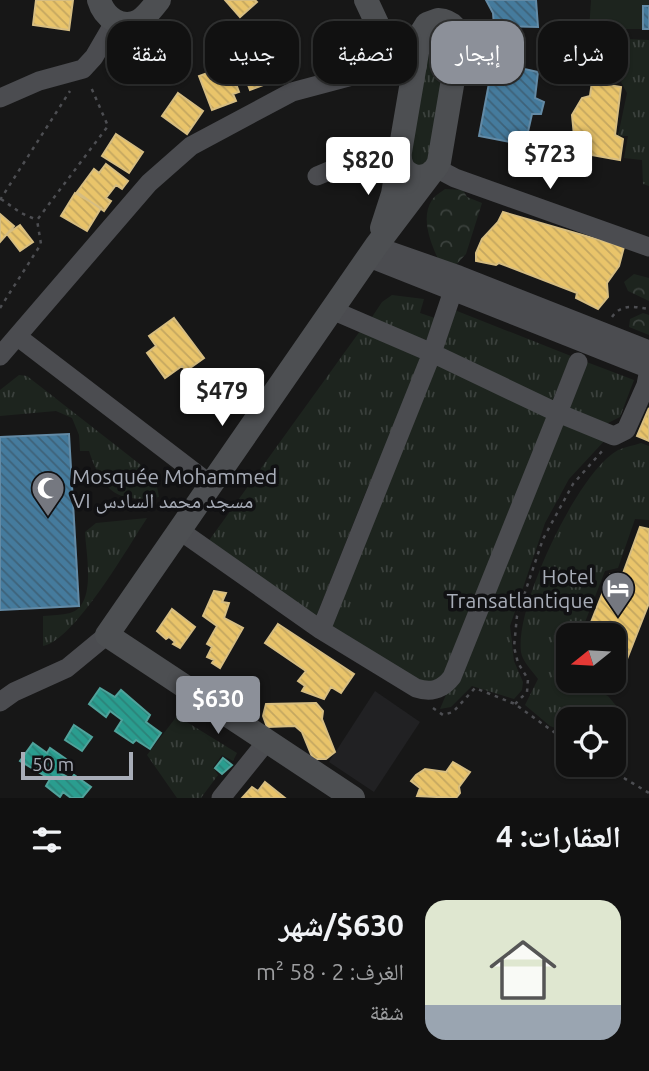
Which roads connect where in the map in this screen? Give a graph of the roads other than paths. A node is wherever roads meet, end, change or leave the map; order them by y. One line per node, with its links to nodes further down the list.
1 (99, 0): 6 (main road)
2 (159, 0): 7 (main road)
3 (366, 0): 8 (main road)
4 (435, 0): 11 (main road)
5 (448, 0): 9 (main road)
6 (115, 21)
7 (137, 21)
8 (376, 21)
9 (455, 21)
10 (431, 22): 11 (main road)
11 (423, 29): 13 (main road)
12 (107, 35): 17 (street)
13 (417, 43)
14 (326, 84): 25 (street)
15 (406, 84): 18 (main road)
16 (451, 84): 19 (main road)
17 (0, 98)
18 (399, 155): 19 (main road); 20 (street); 22 (main road)
19 (434, 170): 21 (street); 22 (main road)
20 (317, 176)
21 (649, 247)
22 (372, 252): 23 (street); 24 (main road)
23 (455, 284): 26 (street); 28 (street)
24 (332, 310): 28 (street); 33 (main road)
25 (18, 337): 29 (street); 33 (street)
26 (599, 340): 27 (street); 31 (street)
27 (649, 350)
28 (432, 353): 32 (street); 35 (street)
29 (0, 356)
30 (578, 362): 32 (street)
31 (649, 369): 32 (street)
32 (558, 413): 35 (street)
33 (210, 484): 34 (main road)
34 (179, 530): 35 (street); 36 (main road)
35 (321, 630)
36 (107, 635): 37 (street); 38 (main road)
37 (5, 696)
38 (267, 741): 39 (street); 40 (main road)
39 (221, 798)
40 (353, 798)

